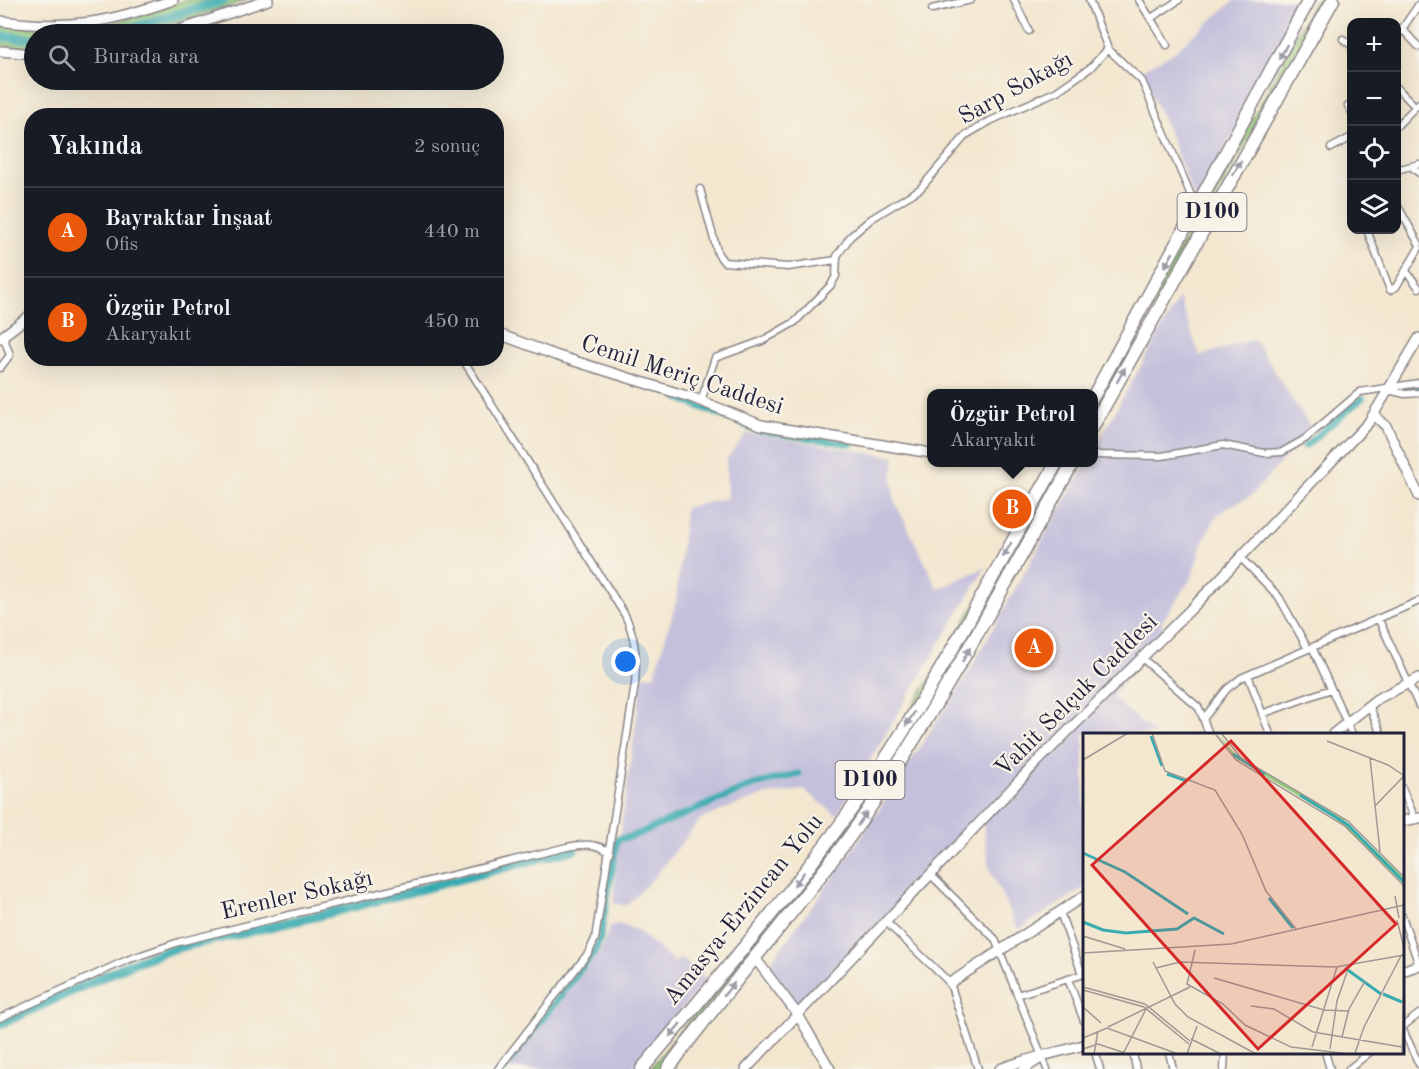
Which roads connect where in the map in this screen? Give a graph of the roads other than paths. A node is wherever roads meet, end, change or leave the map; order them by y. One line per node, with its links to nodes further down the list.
1 (172, 0): 15 (street)
2 (268, 0): 16 (street)
3 (971, 0): 11 (street)
4 (1014, 0): 18 (street)
5 (1089, 0): 23 (street)
6 (1139, 0): 12 (street)
7 (1179, 0): 12 (street)
8 (1309, 0): 36 (highway, D100, one-way to 36)
9 (1333, 0): 55 (highway, D100, one-way to 9)
10 (1419, 4): 17 (street)
11 (932, 9)
12 (1151, 18): 21 (street)
13 (0, 21): 14 (street)
14 (59, 24)
15 (86, 24)
16 (197, 24)
17 (1402, 29): 22 (street)
18 (1029, 31)
19 (1343, 39): 20 (street)
20 (1347, 42)
21 (1167, 45)
22 (1419, 47)
23 (1108, 49): 36 (street); 40 (street, Sarp Sokağı)
24 (0, 51): 25 (street)
25 (24, 53)
26 (1401, 91): 27 (street)
27 (1418, 105): 28 (street)
28 (1397, 126)
29 (1347, 140): 30 (street)
30 (1331, 148)
31 (1419, 164): 32 (street)
32 (1412, 167): 33 (street); 34 (street)
33 (1401, 169)
34 (1419, 173)
35 (700, 189): 40 (street)
36 (1197, 209): 50 (highway, D100, one-way to 50)
37 (1401, 212): 39 (street)
38 (1369, 234): 41 (street)
39 (1419, 246): 41 (street)
40 (836, 260): 53 (street, Sarp Sokağı)
41 (1406, 272): 42 (street)
42 (1419, 288)
43 (24, 320): 45 (street)
44 (504, 336): 53 (street, Cemil Meriç Caddesi)
45 (2, 337): 48 (street)
46 (1419, 338): 51 (street, Vahit Selçuk Caddesi)
47 (467, 366): 82 (street)
48 (0, 368)
49 (1419, 383): 51 (street)
50 (1097, 389)
51 (1388, 390): 52 (street); 54 (street, Vahit Selçuk Caddesi); 57 (street)
52 (1419, 393)
53 (701, 401): 56 (street, Cemil Meriç Caddesi)
54 (1374, 415): 60 (street); 61 (street, Vahit Selçuk Caddesi)
55 (1098, 417)
56 (927, 452)
57 (1098, 455)
58 (1054, 467): 113 (highway, Amasya-Erzincan Yolu / D100, one-way to 113)
59 (1070, 467): 89 (highway, Amasya-Erzincan Yolu / D100, one-way to 59)
60 (1419, 496)
61 (1241, 558): 64 (street); 65 (street, Vahit Selçuk Caddesi)
62 (1419, 601): 63 (street)
63 (1378, 618): 64 (street); 68 (street)
64 (1310, 648): 66 (street); 69 (street)
65 (1142, 658): 73 (street); 83 (street, Vahit Selçuk Caddesi)
66 (1248, 675): 72 (street); 73 (street)
67 (1419, 678): 68 (street)
68 (1408, 682): 70 (street); 71 (street)
69 (1331, 689): 72 (street); 74 (street)
70 (1369, 705): 74 (street); 79 (street)
71 (1419, 706)
72 (1262, 714): 76 (street)
73 (1204, 718): 75 (street)
74 (1348, 723): 77 (street); 78 (street)
75 (1208, 733)
76 (1269, 733)
77 (1336, 733)
78 (1351, 733)
79 (1380, 733)
80 (1404, 792): 81 (street)
81 (1417, 818)
82 (610, 853): 98 (street, Erenler Sokağı); 112 (street)
83 (931, 875): 86 (street, Vahit Selçuk Caddesi); 88 (street)
84 (1083, 897): 85 (street)
85 (1060, 912): 88 (street); 92 (street)
86 (886, 922): 94 (street); 97 (street, Vahit Selçuk Caddesi)
87 (1404, 922): 90 (street)
88 (1000, 951): 94 (street); 95 (street)
89 (755, 958): 97 (street); 114 (highway, Amasya-Erzincan Yolu / D100, one-way to 89)
90 (1419, 965): 91 (street)
91 (1404, 970)
92 (1083, 974): 93 (street)
93 (1068, 979): 95 (street); 99 (street)
94 (950, 982): 116 (street)
95 (1017, 995): 109 (street)
96 (1419, 1014): 100 (street)
97 (798, 1015): 111 (street, Vahit Selçuk Caddesi); 115 (street)
98 (0, 1018)
99 (1083, 1018)
100 (1404, 1026)
101 (1404, 1032): 110 (street)
102 (1083, 1045): 109 (street)
103 (1095, 1054): 120 (street)
104 (1133, 1054): 121 (street)
105 (1169, 1054): 122 (street)
106 (1225, 1054): 123 (street)
107 (1325, 1054): 124 (street)
108 (1369, 1054): 125 (street)
109 (1041, 1058): 117 (street); 118 (street); 119 (street)
110 (1419, 1064)
111 (749, 1068)
112 (498, 1069)
113 (642, 1069)
114 (668, 1069)
115 (831, 1069)
116 (978, 1069)
117 (1000, 1069)
118 (1024, 1069)
119 (1047, 1069)
120 (1100, 1069)
121 (1136, 1069)
122 (1173, 1069)
123 (1224, 1069)
124 (1330, 1069)
125 (1349, 1069)

